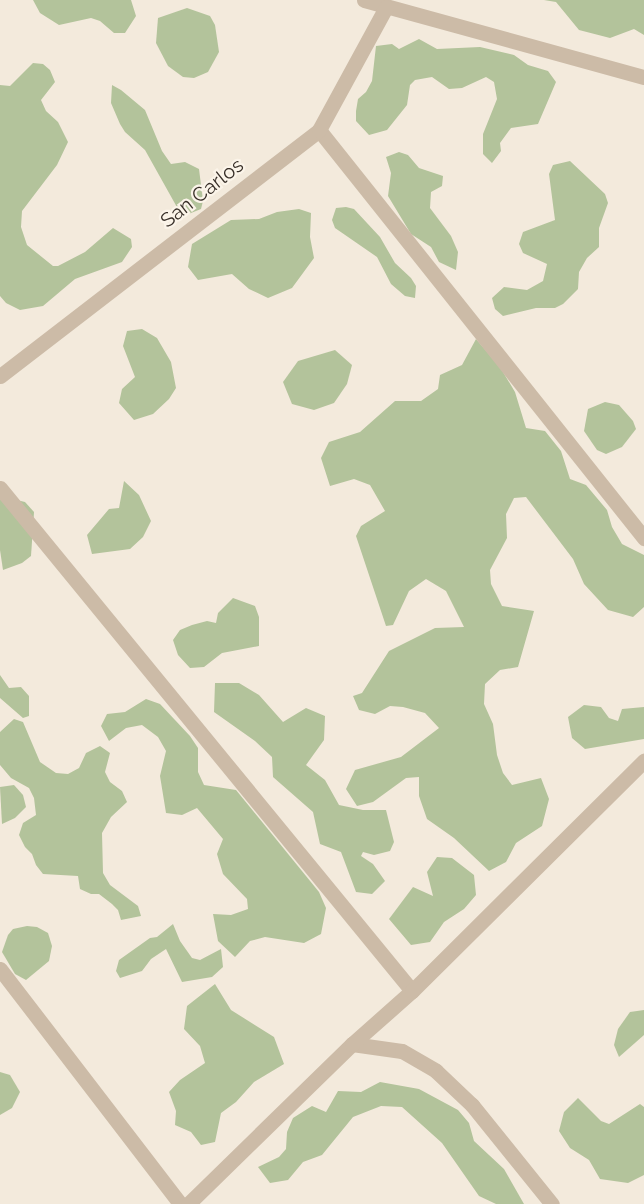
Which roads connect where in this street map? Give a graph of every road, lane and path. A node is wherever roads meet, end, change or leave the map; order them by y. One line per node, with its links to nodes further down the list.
1 (364, 0): 2 (street)
2 (387, 7): 3 (street); 4 (street, San Carlos)
3 (644, 77)
4 (319, 130): 5 (street, San Carlos); 7 (street)
5 (0, 376)
6 (0, 488): 10 (street)
7 (644, 538)
8 (644, 761): 10 (street)
9 (0, 969): 12 (street)
10 (412, 991): 11 (street)
11 (352, 1044): 13 (street); 14 (street)
12 (180, 1204)
13 (188, 1204)
14 (552, 1204)

